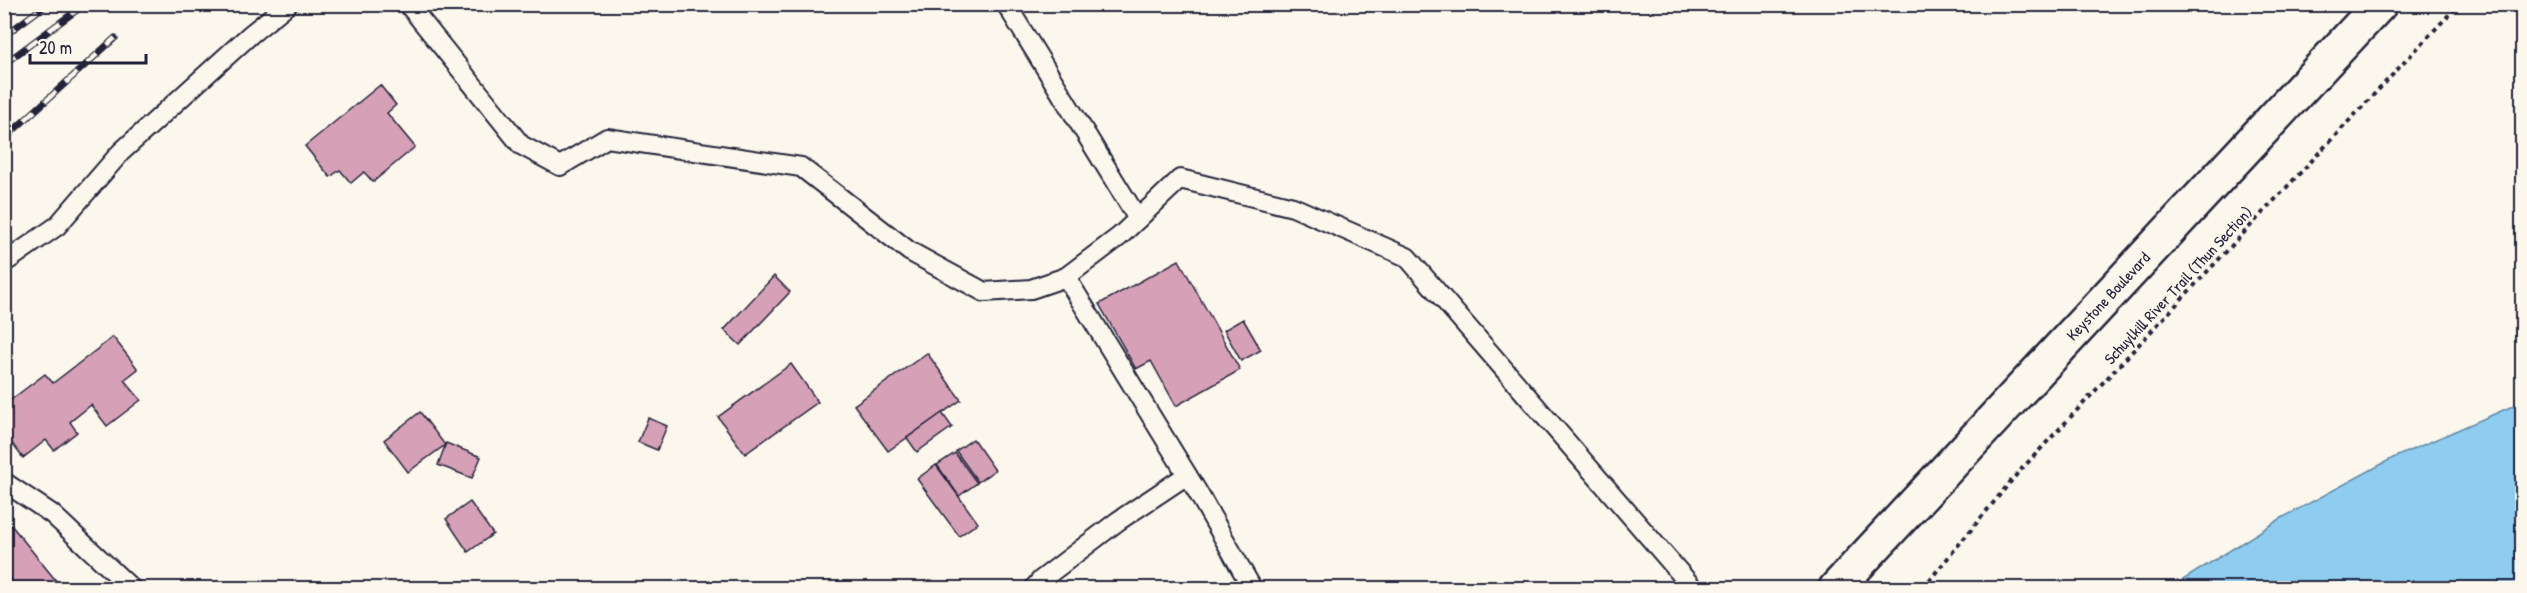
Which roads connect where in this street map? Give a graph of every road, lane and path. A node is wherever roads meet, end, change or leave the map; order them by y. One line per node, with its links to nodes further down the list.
1 (288, 4): 7 (lane)
2 (408, 4): 8 (lane)
3 (1006, 4): 6 (lane)
4 (2380, 4): 15 (street, Keystone Boulevard)
5 (2459, 4): 16 (path, Schuylkill River Trail (Thun Section))
6 (1138, 219): 8 (lane); 14 (lane)
7 (4, 263)
8 (1066, 277): 9 (lane)
9 (1187, 475): 12 (lane); 13 (lane)
10 (4, 482): 11 (lane)
11 (131, 588)
12 (1034, 588)
13 (1252, 588)
14 (1693, 588)
15 (1836, 588)
16 (1923, 588)

